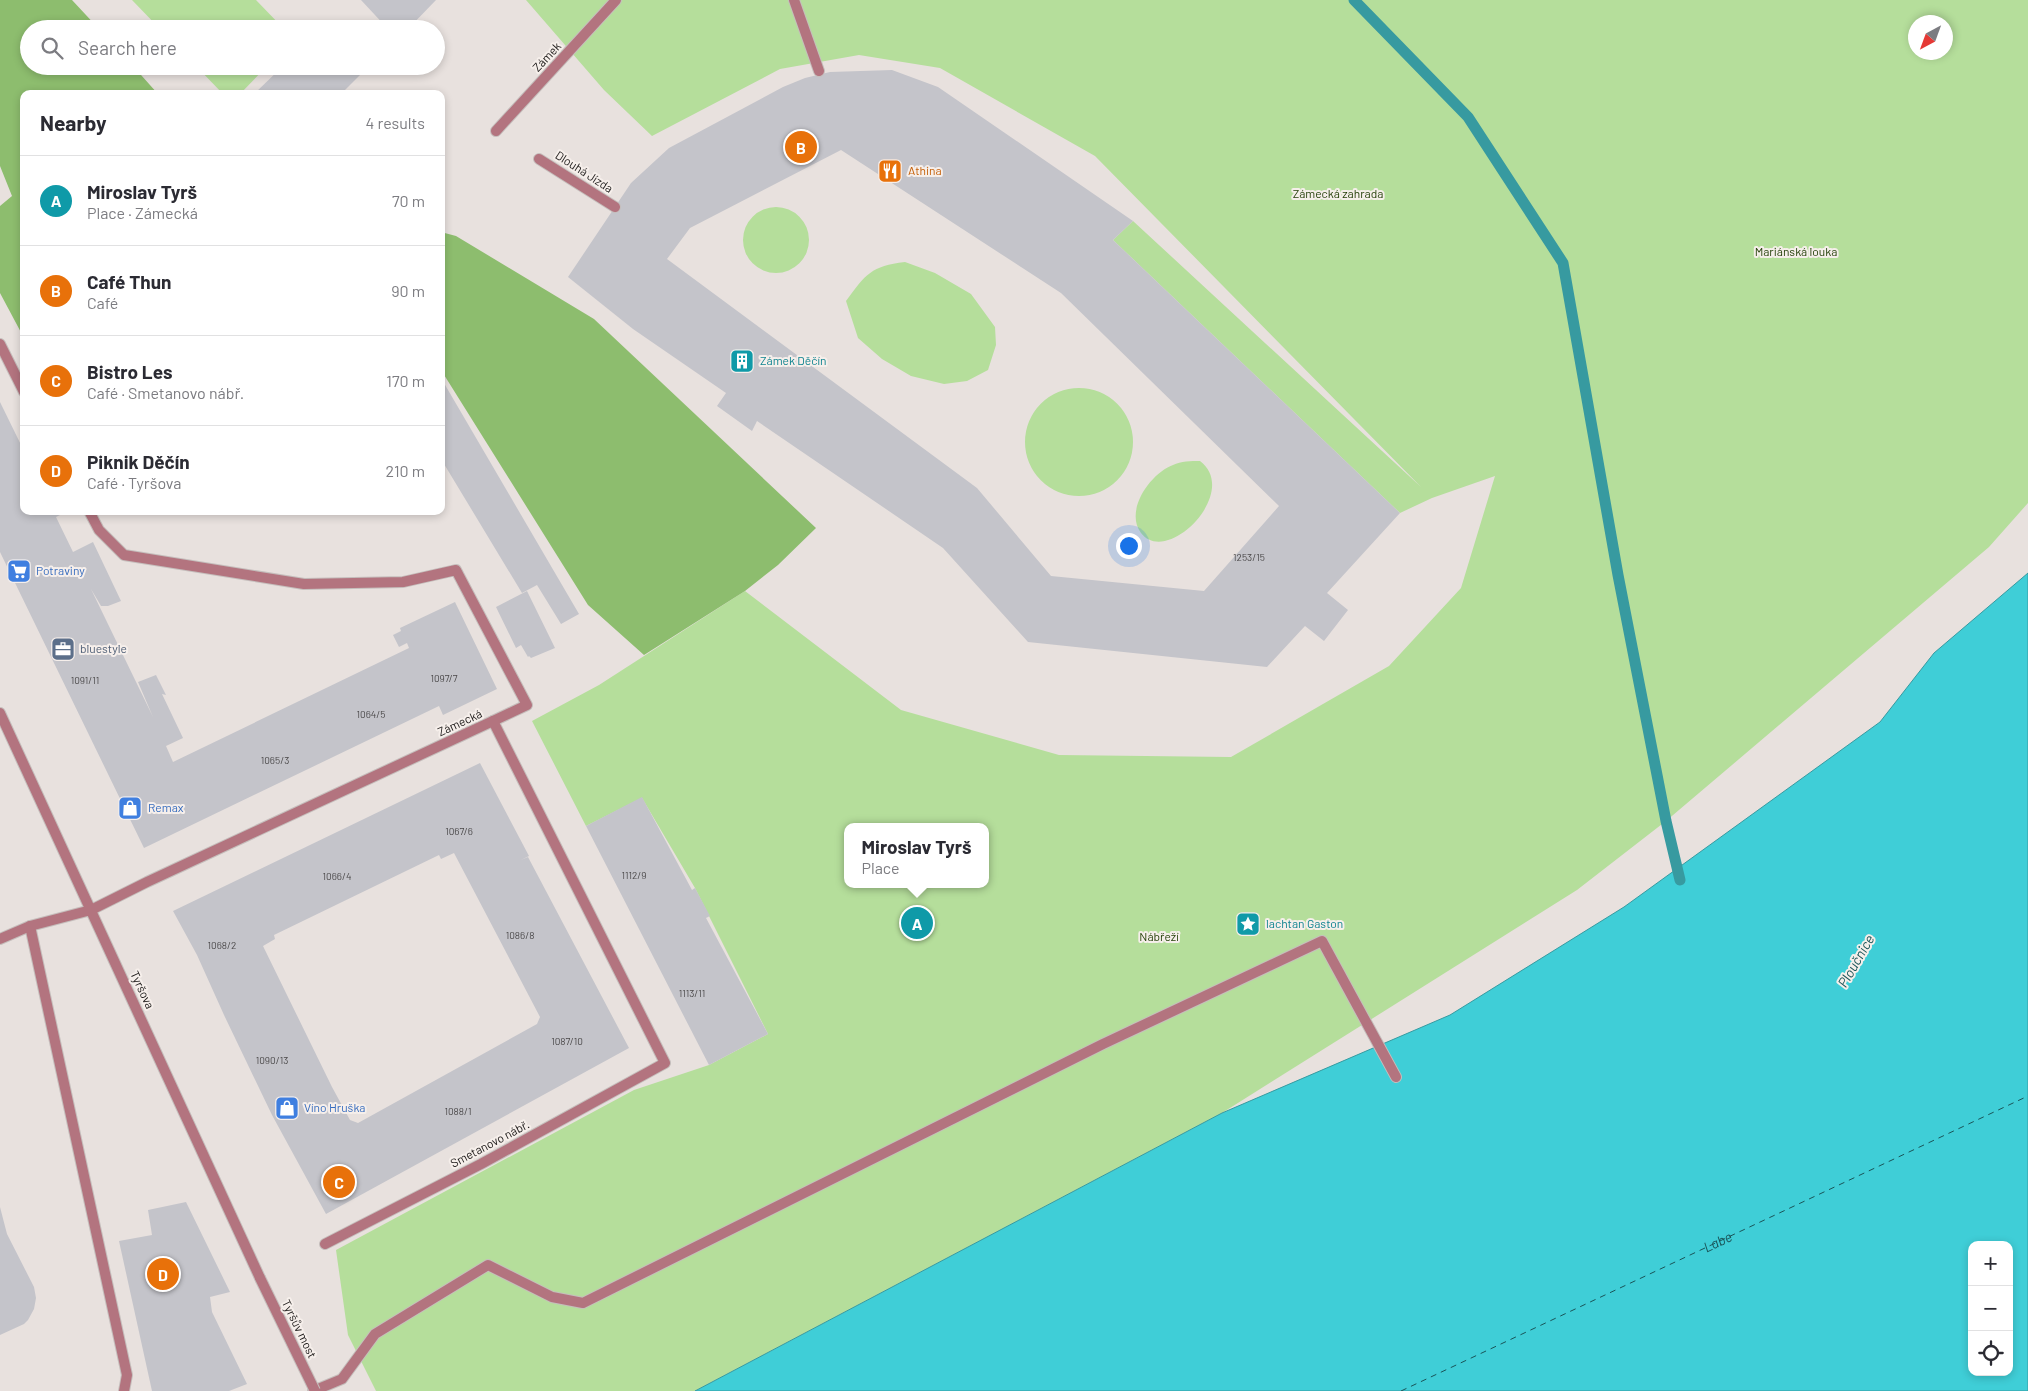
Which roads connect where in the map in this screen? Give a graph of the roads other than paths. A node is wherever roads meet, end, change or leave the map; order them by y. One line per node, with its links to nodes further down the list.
1 (616, 0): 4 (street, Zámek)
2 (794, 0): 3 (street)
3 (819, 71)
4 (496, 131)
5 (539, 158): 6 (street, Dlouhá Jízda)
6 (615, 207)
7 (0, 344): 8 (street)
8 (20, 384)
9 (91, 515): 11 (street)
10 (0, 713): 12 (street, Tyršova)
11 (493, 721): 12 (street, Zámecká); 15 (street, Zámecká)
12 (91, 910): 13 (street, Zámecká); 18 (street, Tyršova)
13 (30, 926): 14 (street, Zámecká); 19 (street)
14 (0, 939)
15 (665, 1064): 17 (street, Smetanovo nábř.)
16 (1396, 1077): 20 (street)
17 (325, 1244)
18 (260, 1278): 20 (street, Tyršův most, bridge)
19 (124, 1391)
20 (314, 1391)

